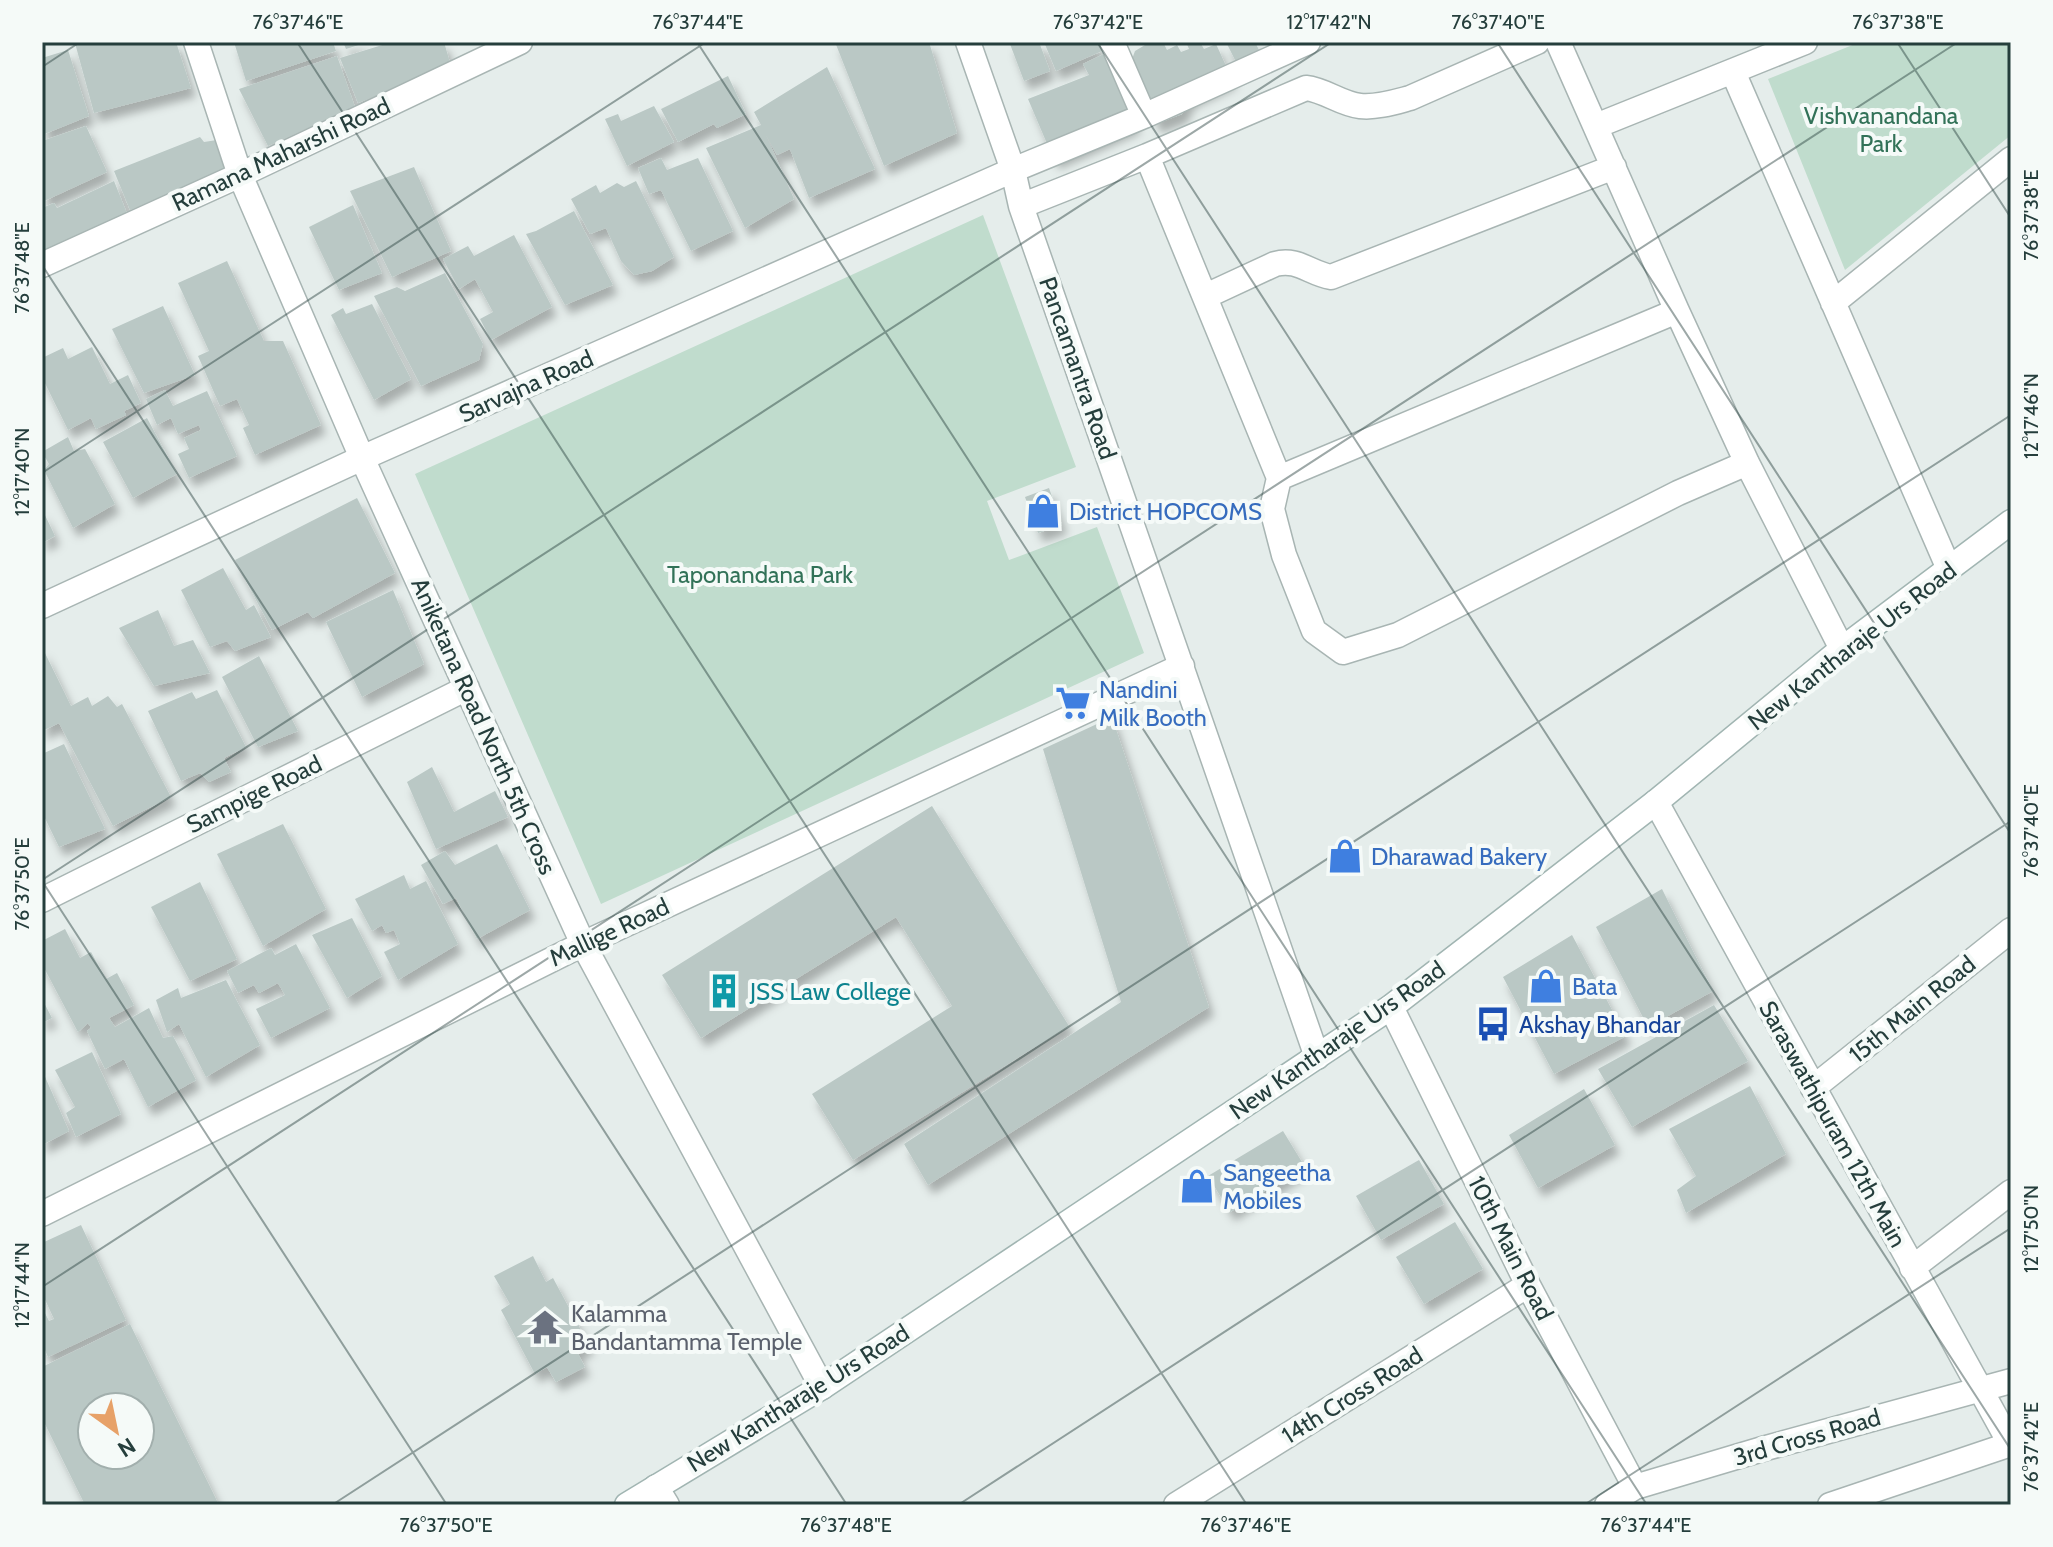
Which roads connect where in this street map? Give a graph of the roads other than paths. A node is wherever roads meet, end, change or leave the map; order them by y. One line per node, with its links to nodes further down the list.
1 (196, 42): 17 (street, Aniketana Road North 5th Cross)
2 (520, 42): 9 (street, Ramana Maharshi Road)
3 (968, 42): 16 (street, Pancamantra Road)
4 (1112, 42): 11 (street)
5 (1308, 42): 11 (street, Sarvajna Road)
6 (1537, 42): 13 (street)
7 (1558, 42): 12 (street)
8 (1805, 42): 10 (street)
9 (467, 54): 17 (street, Ramana Maharshi Road)
10 (1733, 72): 12 (street); 21 (street)
11 (1144, 116): 16 (street, Sarvajna Road)
12 (1596, 126): 15 (street)
13 (1147, 156): 18 (street); 20 (street)
14 (2011, 159): 21 (street)
15 (1614, 167): 20 (street); 22 (street)
16 (1013, 170): 18 (street, Pancamantra Road); 23 (street, Sarvajna Road)
17 (240, 175): 19 (street, Ramana Maharshi Road); 23 (street, Aniketana Road North 5th Cross)
18 (1021, 206): 30 (street, Pancamantra Road)
19 (42, 265)
20 (1206, 296): 25 (street)
21 (1833, 303): 27 (street)
22 (1677, 311): 24 (street); 25 (street)
23 (362, 458): 28 (street, Sarvajna Road); 31 (street, Aniketana Road North 5th Cross)
24 (1747, 463): 25 (street); 29 (street)
25 (1279, 478)
26 (2011, 522): 27 (street, New Kantharaje Urs Road)
27 (1949, 569): 29 (street, New Kantharaje Urs Road)
28 (42, 606)
29 (1842, 649): 32 (street, New Kantharaje Urs Road)
30 (1182, 666): 35 (street, Mallige Road); 37 (street, Pancamantra Road)
31 (467, 688): 33 (street, Sampige Road); 35 (street, Aniketana Road North 5th Cross)
32 (1656, 802): 36 (street, New Kantharaje Urs Road); 38 (street, Saraswathipuram 12th Main)
33 (42, 900)
34 (2011, 930): 38 (street, 15th Main Road)
35 (583, 944): 40 (street, Mallige Road); 44 (street, Aniketana Road North 5th Cross)
36 (1391, 1007): 37 (street, New Kantharaje Urs Road); 42 (street, 10th Main Road)
37 (1317, 1057): 44 (street, New Kantharaje Urs Road)
38 (1813, 1088): 41 (street, Saraswathipuram 12th Main)
39 (2011, 1192): 41 (street)
40 (42, 1214)
41 (1912, 1268): 45 (street, Saraswathipuram 12th Main)
42 (1528, 1285): 47 (street, 10th Main Road); 50 (street, 14th Cross Road)
43 (2011, 1381): 45 (street, 3rd Cross Road)
44 (822, 1387): 48 (street, New Kantharaje Urs Road)
45 (1981, 1389): 46 (street, Saraswathipuram 12th Main); 47 (street, 3rd Cross Road)
46 (2011, 1445): 52 (street)
47 (1635, 1487): 51 (street, 3rd Cross Road)
48 (661, 1496): 49 (street, New Kantharaje Urs Road)
49 (627, 1505)
50 (1176, 1505)
51 (1607, 1505)
52 (1830, 1505)

